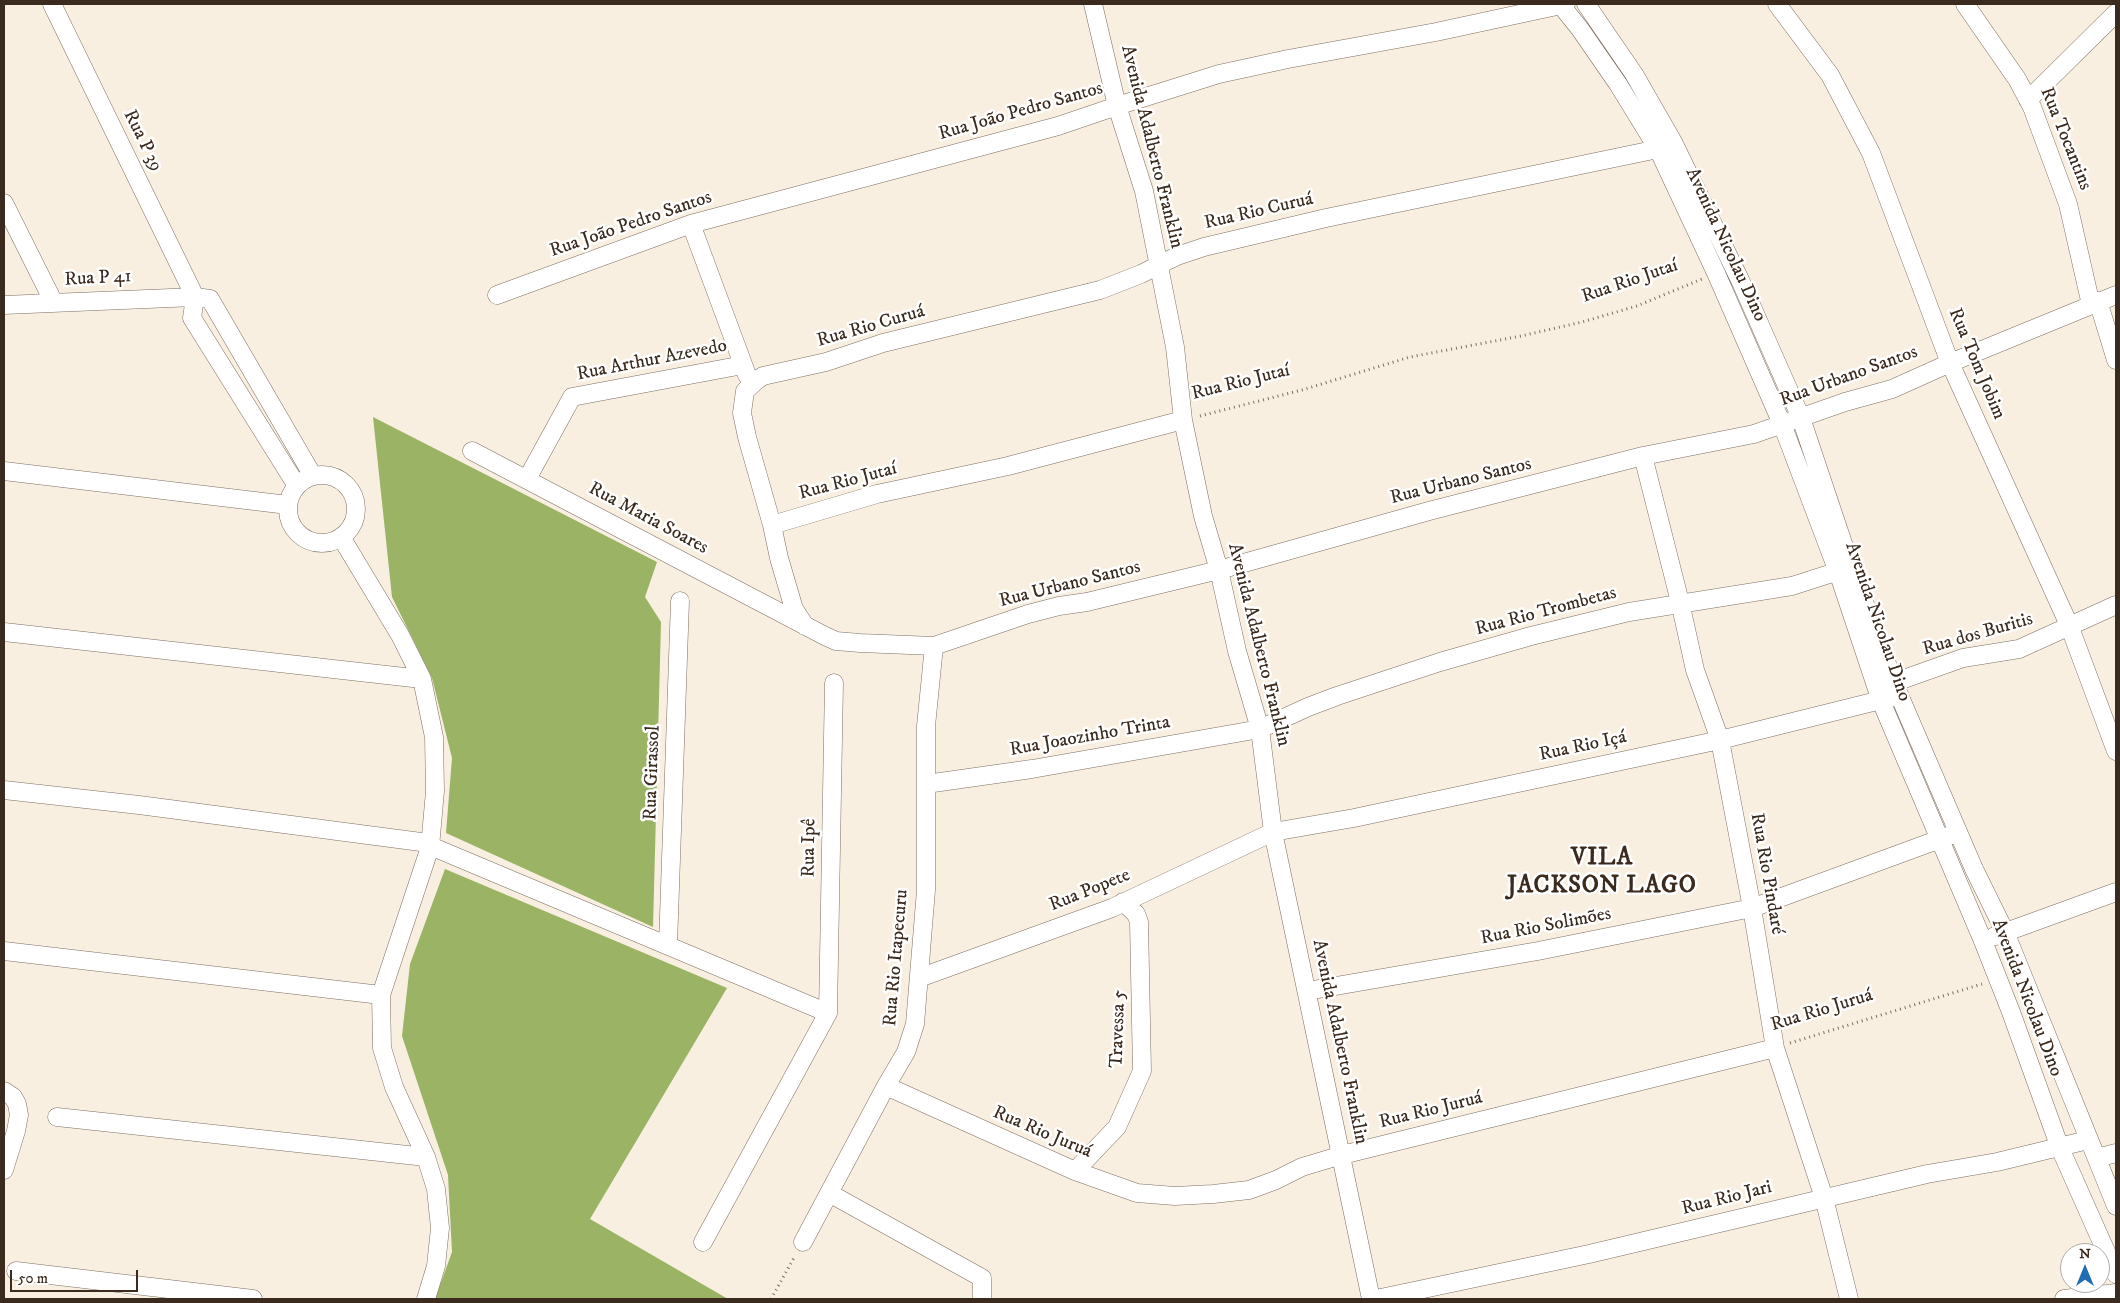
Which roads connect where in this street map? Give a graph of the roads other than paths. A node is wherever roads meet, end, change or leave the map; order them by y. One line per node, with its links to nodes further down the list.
1 (52, 4): 16 (street, Rua P 39)
2 (1093, 4): 9 (street, Avenida Adalberto Franklin)
3 (1562, 4): 9 (street, Rua João Pedro Santos); 10 (street, Avenida Nicolau Dino)
4 (1586, 4): 24 (street, Avenida Nicolau Dino)
5 (1777, 4): 21 (street, Rua Tom Jobim)
6 (1964, 4): 8 (street, Rua Tocantins)
7 (2116, 13): 8 (street)
8 (2028, 100): 18 (street, Rua Tocantins)
9 (1117, 106): 12 (street, Rua João Pedro Santos); 13 (street, Avenida Adalberto Franklin)
10 (1658, 149): 13 (street, Rua Rio Curuá); 26 (street, Avenida Nicolau Dino)
11 (4, 203): 17 (street)
12 (692, 224): 14 (street, Rua João Pedro Santos); 22 (street)
13 (1159, 265): 23 (street, Rua Rio Curuá); 25 (street, Avenida Adalberto Franklin)
14 (497, 295)
15 (2116, 295): 18 (street, Rua Urbano Santos)
16 (195, 297): 17 (street, Rua P 41); 30 (street); 32 (street)
17 (54, 303): 19 (street, Rua P 41)
18 (2094, 303): 20 (street, Rua Tocantins); 21 (street, Rua Urbano Santos)
19 (4, 305)
20 (2116, 360)
21 (1950, 362): 24 (street, Rua Urbano Santos); 41 (street, Rua Tom Jobim)
22 (743, 365): 23 (street); 31 (street, Rua Arthur Azevedo)
23 (757, 380): 34 (street)
24 (1801, 418): 26 (street, Rua Urbano Santos); 37 (street, Avenida Nicolau Dino)
25 (1183, 420): 34 (street, Rua Rio Jutaí); 36 (street, Avenida Adalberto Franklin)
26 (1782, 424): 28 (street, Rua Urbano Santos); 37 (street, Avenida Nicolau Dino)
27 (472, 451): 31 (street, Rua Maria Soares)
28 (1643, 456): 36 (street, Rua Urbano Santos); 39 (street, Rua Rio Pindaré)
29 (4, 471): 33 (street)
30 (313, 476): 32 (street); 35 (street)
31 (527, 479): 42 (street, Rua Maria Soares)
32 (297, 486): 33 (street)
33 (288, 505): 35 (street)
34 (772, 525): 42 (street)
35 (341, 537): 45 (street)
36 (1219, 570): 44 (street, Rua Urbano Santos); 49 (street, Avenida Adalberto Franklin)
37 (1844, 570): 39 (street, Rua Rio Trombetas); 47 (street, Avenida Nicolau Dino); 48 (street, Avenida Nicolau Dino)
38 (680, 601): 63 (street, Rua Girassol)
39 (1680, 602): 49 (street, Rua Rio Trombetas); 50 (street, Rua Rio Pindaré)
40 (2116, 605): 41 (street, Rua dos Buritis)
41 (2069, 625): 47 (street, Rua dos Buritis); 51 (street, Rua Tom Jobim)
42 (805, 626): 44 (street, Rua Urbano Santos)
43 (4, 632): 45 (street)
44 (934, 646): 52 (street, Rua Rio Itapecuru)
45 (422, 680): 57 (street)
46 (834, 683): 68 (street, Rua Ipê)
47 (1897, 689): 48 (street, Rua Rio Içá); 54 (street, Avenida Nicolau Dino)
48 (1879, 694): 50 (street, Rua Rio Içá); 56 (street, Avenida Nicolau Dino)
49 (1260, 729): 52 (street, Rua Joaozinho Trinta); 55 (street, Avenida Adalberto Franklin)
50 (1720, 740): 55 (street, Rua Rio Içá); 60 (street, Rua Rio Pindaré)
51 (2116, 751)
52 (926, 784): 65 (street, Rua Rio Itapecuru)
53 (4, 790): 57 (street)
54 (1958, 831): 56 (street, Rua Rio Solimões); 61 (street, Avenida Nicolau Dino)
55 (1273, 832): 59 (street, Rua Popete); 66 (street, Avenida Adalberto Franklin)
56 (1940, 840): 60 (street, Rua Rio Solimões); 62 (street, Avenida Nicolau Dino)
57 (430, 847): 63 (street); 67 (street)
58 (2116, 892): 61 (street)
59 (1123, 902): 65 (street, Rua Popete); 80 (street, Travessa 5)
60 (1752, 908): 66 (street, Rua Rio Solimões); 69 (street, Rua Rio Pindaré)
61 (2005, 932): 62 (street); 73 (street, Avenida Nicolau Dino)
62 (1983, 941): 74 (street, Avenida Nicolau Dino)
63 (668, 946): 68 (street)
64 (4, 951): 67 (street)
65 (919, 978): 70 (street, Rua Rio Itapecuru)
66 (1307, 991): 76 (street, Avenida Adalberto Franklin)
67 (381, 995): 77 (street)
68 (828, 1012): 84 (street)
69 (1775, 1048): 76 (street, Rua Rio Juruá); 82 (street, Rua Rio Pindaré)
70 (886, 1086): 80 (street, Rua Rio Juruá); 81 (street, Rua Rio Itapecuru)
71 (9, 1094): 79 (street)
72 (57, 1117): 77 (street)
73 (2088, 1140): 74 (street, Rua Rio Jari); 78 (street, Avenida Nicolau Dino)
74 (2060, 1148): 82 (street, Rua Rio Jari); 87 (street, Avenida Nicolau Dino)
75 (2116, 1152): 78 (street)
76 (1342, 1155): 80 (street, Rua Rio Juruá); 92 (street, Avenida Adalberto Franklin)
77 (426, 1157): 90 (street)
78 (2097, 1158): 83 (street, Avenida Nicolau Dino)
79 (4, 1170)
80 (1075, 1171)
81 (829, 1193): 85 (street, Rua Rio Itapecuru); 91 (street)
82 (1824, 1198): 93 (street, Rua Rio Jari); 94 (street, Rua Rio Pindaré)
83 (2116, 1206)
84 (703, 1242)
85 (803, 1242)
86 (16, 1271): 89 (street)
87 (2116, 1274)
88 (2116, 1293): 95 (street)
89 (253, 1299)
90 (426, 1299)
91 (982, 1299)
92 (1371, 1299)
93 (1376, 1299)
94 (1849, 1299)
95 (2064, 1299)

